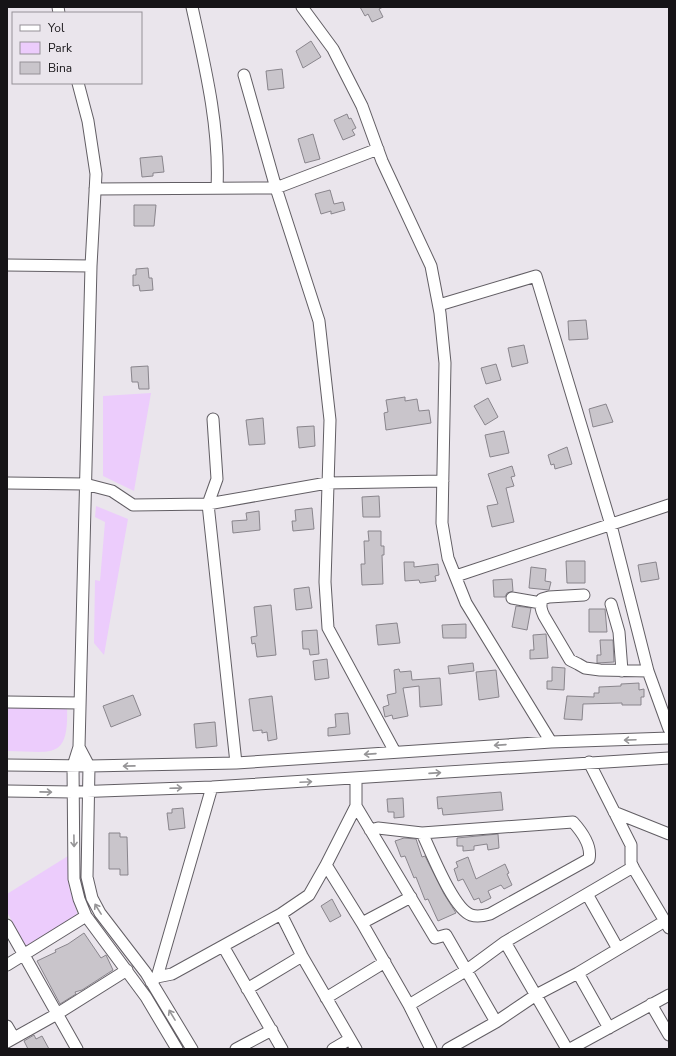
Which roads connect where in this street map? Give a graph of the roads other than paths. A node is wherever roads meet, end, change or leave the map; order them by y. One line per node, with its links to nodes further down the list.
1 (192, 7): 6 (street)
2 (302, 7): 5 (street)
3 (244, 75): 7 (street)
4 (78, 84): 8 (street)
5 (378, 149): 7 (street); 11 (street)
6 (217, 188): 7 (street); 8 (street)
7 (276, 188): 15 (street)
8 (95, 189): 10 (street)
9 (7, 265): 10 (street)
10 (91, 266): 16 (street)
11 (439, 305): 13 (street); 19 (street)
12 (213, 419): 17 (street)
13 (443, 481): 15 (street); 20 (street)
14 (7, 483): 16 (street)
15 (327, 483): 17 (street); 33 (street)
16 (85, 484): 17 (street); 28 (street)
17 (208, 504): 36 (street)
18 (669, 504): 19 (street)
19 (611, 525): 20 (street); 26 (street)
20 (456, 576): 31 (street)
21 (584, 595): 23 (street)
22 (512, 598): 23 (street)
23 (541, 603): 25 (street)
24 (611, 604): 25 (street)
25 (622, 671): 26 (street)
26 (648, 671): 29 (street)
27 (7, 702): 28 (street)
28 (80, 703): 32 (street)
29 (669, 729)
30 (669, 738): 31 (street, one-way to 31)
31 (551, 742): 33 (street, one-way to 33)
32 (79, 747): 38 (street); 39 (street)
33 (394, 752): 36 (street, one-way to 36)
34 (669, 758): 35 (street)
35 (589, 762): 40 (street, one-way to 35); 46 (street)
36 (236, 763): 39 (street, one-way to 39)
37 (7, 765): 38 (street)
38 (73, 766): 39 (street); 43 (street)
39 (89, 766): 44 (street)
40 (356, 779): 41 (street, one-way to 40); 45 (street)
41 (212, 787): 44 (street, one-way to 41); 69 (street)
42 (7, 791): 43 (street, one-way to 43)
43 (73, 792): 44 (street); 55 (street, one-way to 55)
44 (88, 792): 69 (street, one-way to 44)
45 (356, 806): 47 (street); 50 (street)
46 (614, 812): 49 (street); 51 (street)
47 (370, 830): 48 (street); 53 (street)
48 (422, 833): 48 (street)
49 (669, 834)
50 (326, 865): 54 (street); 56 (street)
51 (633, 867): 52 (street); 58 (street)
52 (587, 894): 59 (street); 61 (street)
53 (411, 898): 56 (street); 67 (street)
54 (281, 914): 60 (street); 63 (street)
55 (86, 916): 62 (street); 66 (street)
56 (362, 924): 64 (street)
57 (7, 925): 62 (street)
58 (667, 925): 61 (street)
59 (505, 942): 67 (street); 71 (street)
60 (223, 946): 69 (street); 70 (street)
61 (618, 949): 68 (street)
62 (24, 956): 65 (street); 76 (street)
63 (302, 956): 70 (street); 73 (street)
64 (385, 962): 73 (street); 75 (street)
65 (7, 965)
66 (127, 970): 76 (street); 86 (street)
67 (467, 970): 75 (street); 77 (street)
68 (578, 973): 71 (street); 79 (street)
69 (154, 980): 87 (street, one-way to 69)
70 (247, 989): 80 (street)
71 (536, 995): 77 (street); 93 (street)
72 (669, 995): 74 (street)
73 (326, 998): 82 (street)
74 (651, 1004): 79 (street); 81 (street)
75 (409, 1005): 84 (street)
76 (57, 1014): 83 (street); 85 (street)
77 (496, 1022): 92 (street)
78 (7, 1026): 83 (street)
79 (609, 1028): 94 (street)
80 (272, 1030): 88 (street); 89 (street)
81 (669, 1035)
82 (350, 1039): 90 (street); 91 (street)
83 (10, 1040)
84 (428, 1048)
85 (77, 1049)
86 (177, 1049)
87 (192, 1049)
88 (236, 1049)
89 (282, 1049)
90 (333, 1049)
91 (356, 1049)
92 (448, 1049)
93 (567, 1049)
94 (570, 1049)

